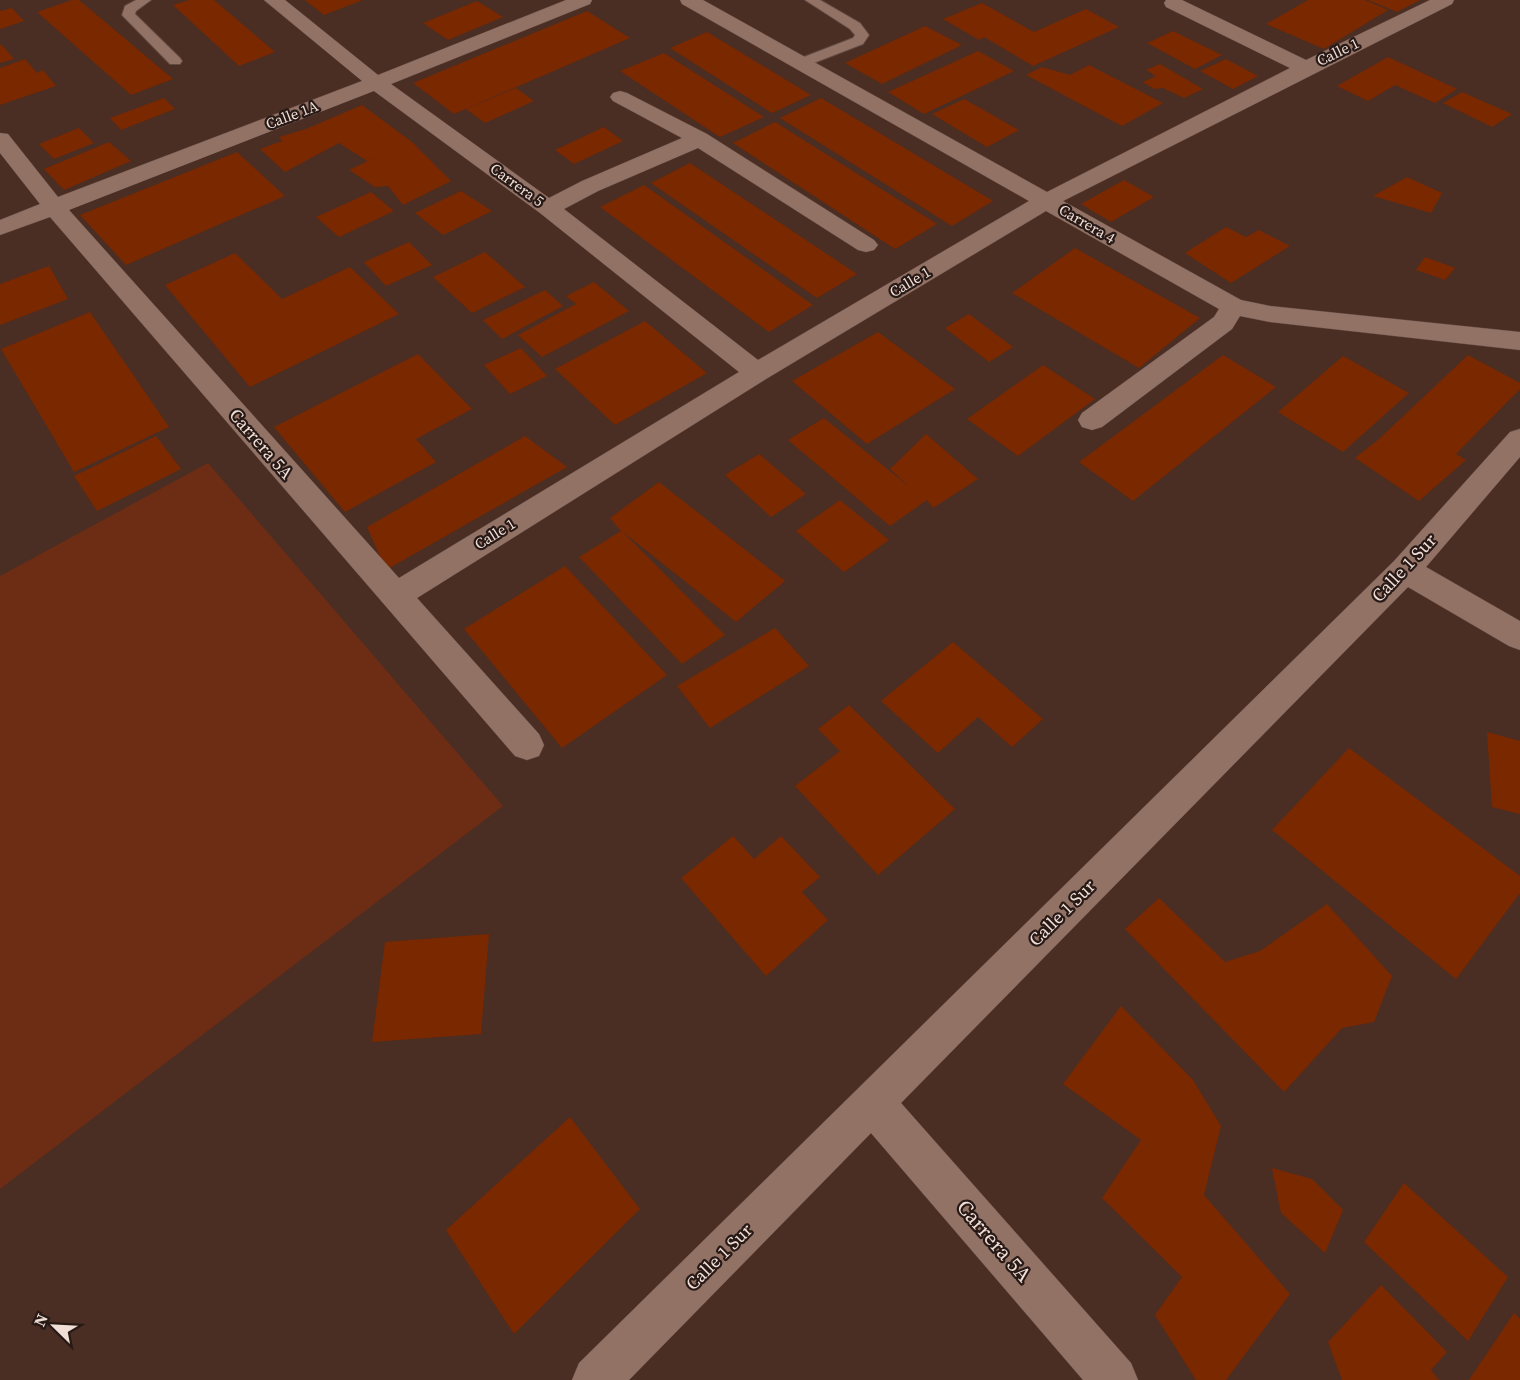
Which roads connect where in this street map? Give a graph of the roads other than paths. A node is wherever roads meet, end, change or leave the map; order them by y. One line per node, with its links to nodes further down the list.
1 (145, 0): 8 (lane)
2 (273, 0): 11 (street, Carrera 5)
3 (583, 0): 11 (street, Calle 1A)
4 (689, 0): 9 (street, Carrera 4)
5 (811, 0): 9 (lane)
6 (1445, 0): 10 (street, Calle 1)
7 (1173, 3): 10 (street)
8 (176, 61)
9 (801, 63): 15 (street, Carrera 4)
10 (1305, 68): 15 (street, Calle 1)
11 (376, 83): 16 (street, Calle 1A); 17 (street, Carrera 5)
12 (620, 97): 13 (street)
13 (699, 138): 17 (street); 19 (street)
14 (0, 139): 16 (street, Carrera 5A)
15 (1046, 201): 20 (street, Carrera 4); 22 (street, Calle 1)
16 (54, 207): 18 (street, Calle 1A); 26 (street, Carrera 5A)
17 (548, 208): 22 (street, Carrera 5)
18 (0, 228)
19 (866, 245)
20 (1234, 307): 21 (street, Carrera 4); 23 (street)
21 (1520, 341)
22 (757, 373): 26 (street, Calle 1)
23 (1092, 420)
24 (1520, 439): 25 (street, Calle 1 Sur)
25 (1405, 570): 27 (street); 29 (street, Calle 1 Sur)
26 (394, 596): 28 (street, Carrera 5A)
27 (1520, 637)
28 (527, 746)
29 (873, 1103): 30 (street, Calle 1 Sur); 31 (street, Carrera 5A)
30 (596, 1380)
31 (1114, 1380)

